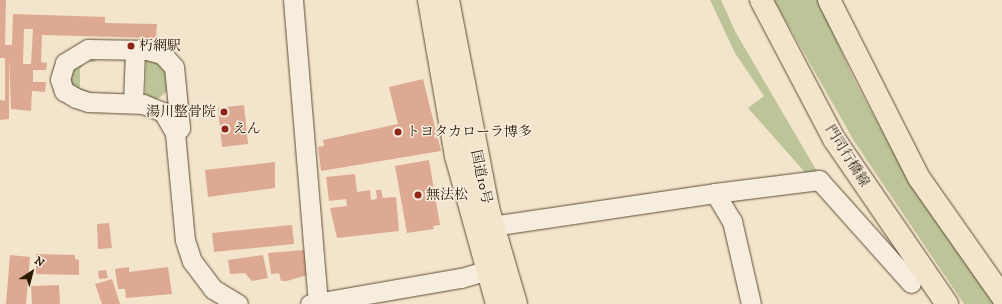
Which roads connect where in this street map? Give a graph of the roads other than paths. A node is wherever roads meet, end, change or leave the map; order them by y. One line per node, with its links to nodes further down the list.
1 (293, 0): 15 (street)
2 (429, 0): 11 (main road, 国道10号)
3 (448, 0): 10 (main road, 国道10号)
4 (761, 0): 19 (main road, 門司行橋線)
5 (829, 0): 13 (main road)
6 (134, 50): 7 (street); 7 (street); 8 (street)
7 (133, 103): 8 (street)
8 (175, 133): 14 (street)
9 (715, 193): 10 (street); 12 (street); 18 (street)
10 (492, 226): 11 (main road, 国道10号)
11 (495, 268): 15 (street); 16 (main road, 国道10号); 17 (main road, 国道10号)
12 (911, 283)
13 (1002, 296)
14 (238, 304)
15 (315, 304)
16 (497, 304)
17 (516, 304)
18 (751, 304)
19 (946, 304)

